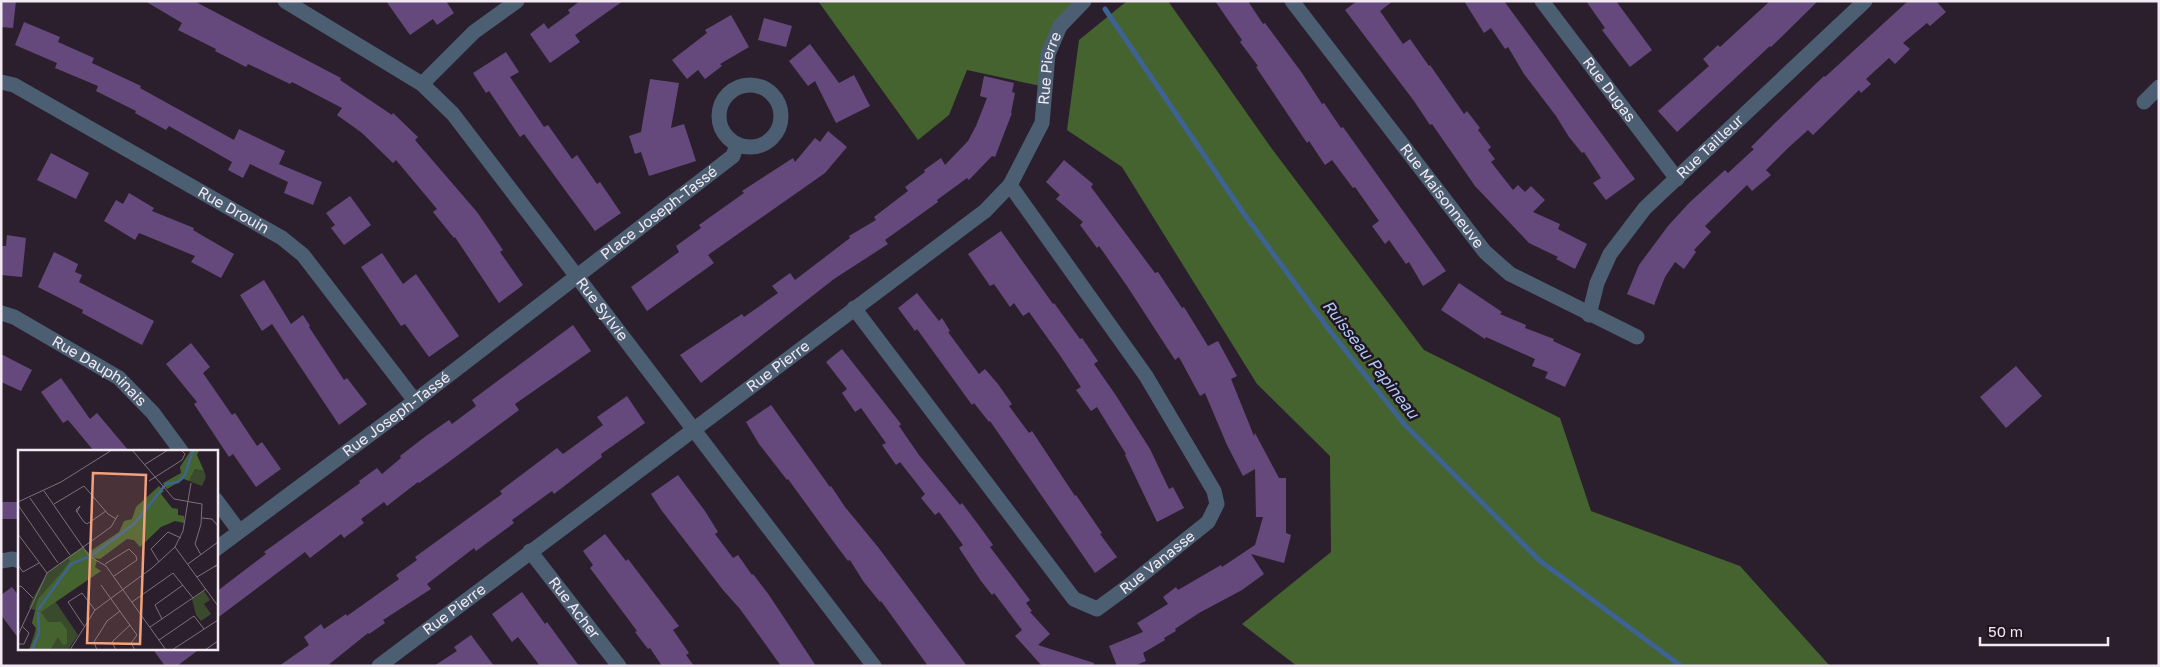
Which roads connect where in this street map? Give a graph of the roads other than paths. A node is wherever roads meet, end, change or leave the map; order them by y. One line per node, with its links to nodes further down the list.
1 (285, 1): 8 (street, Rue Sylvie)
2 (517, 1): 8 (street)
3 (1084, 1): 13 (street, Rue Pierre)
4 (1292, 1): 17 (street, Rue Maisonneuve)
5 (1542, 1): 12 (street, Rue Dugas)
6 (1865, 1): 12 (street, Rue Tailleur)
7 (1, 82): 19 (street, Rue Drouin)
8 (422, 84): 14 (street, Rue Sylvie)
9 (2159, 87): 10 (street)
10 (2144, 102)
11 (736, 144): 11 (street); 14 (street, Place Joseph-Tassé)
12 (1677, 179): 17 (street, Rue Tailleur)
13 (1010, 185): 15 (street, Rue Pierre); 15 (street, Rue Vanasse)
14 (576, 278): 19 (street, Rue Joseph-Tassé); 20 (street, Rue Sylvie)
15 (854, 308): 20 (street, Rue Pierre)
16 (1, 314): 21 (street, Rue Dauphinais)
17 (1590, 315): 18 (street, Rue Maisonneuve)
18 (1637, 337)
19 (415, 401): 23 (street, Rue Joseph-Tassé)
20 (694, 428): 25 (street, Rue Pierre); 30 (street, Rue Sylvie)
21 (180, 450)
22 (218, 503): 23 (street)
23 (240, 531): 24 (street, Rue Joseph-Tassé)
24 (218, 548)
25 (530, 551): 28 (street, Rue Pierre); 29 (street, Rue Acher)
26 (1, 561): 27 (street)
27 (18, 562)
28 (379, 666)
29 (619, 666)
30 (874, 666)

